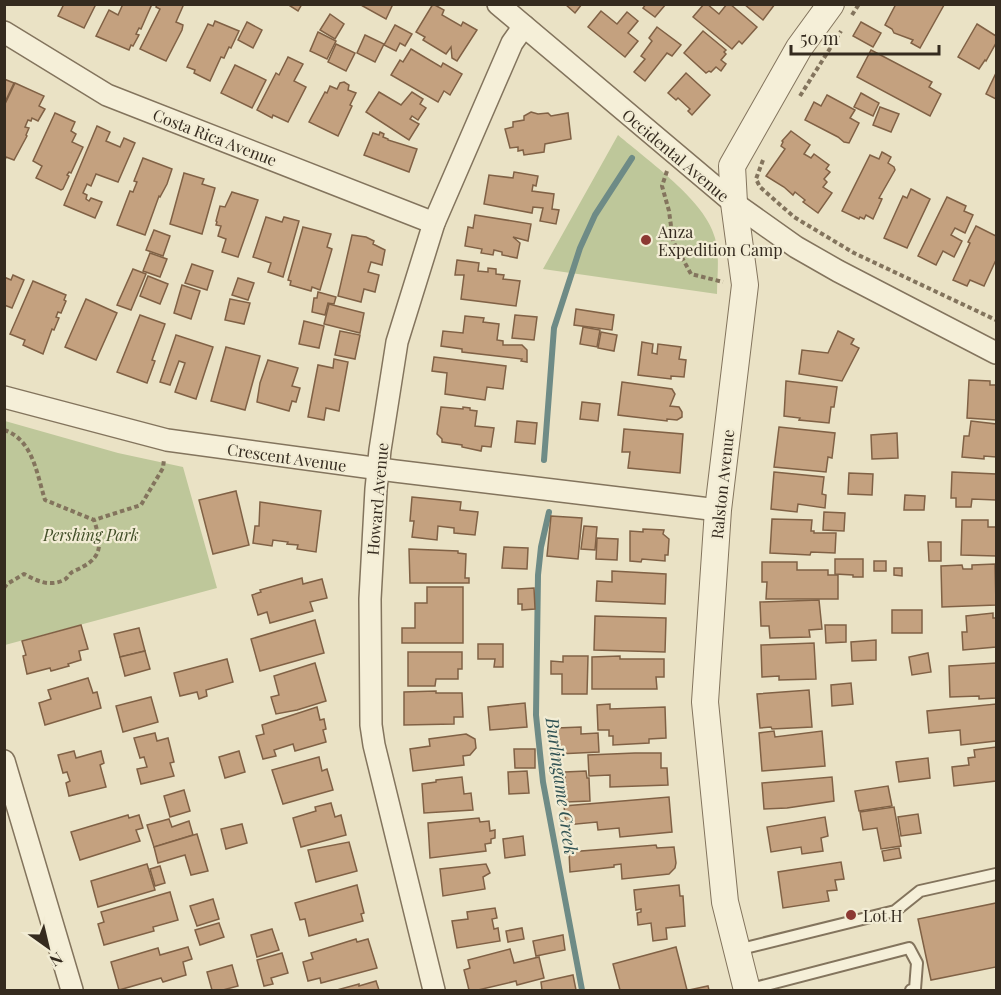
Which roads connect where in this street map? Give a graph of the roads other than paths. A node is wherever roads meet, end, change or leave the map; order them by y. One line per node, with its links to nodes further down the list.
1 (498, 4): 3 (street, Occidental Avenue)
2 (831, 4): 5 (street, Ralston Avenue)
3 (524, 26): 5 (street, Occidental Avenue); 6 (street, Howard Avenue)
4 (4, 33): 6 (street, Costa Rica Avenue)
5 (734, 204): 7 (street, Occidental Avenue); 10 (street, Ralston Avenue)
6 (434, 223): 9 (street, Howard Avenue)
7 (996, 353)
8 (4, 397): 9 (street, Crescent Avenue)
9 (378, 469): 10 (street, Crescent Avenue); 15 (street, Howard Avenue)
10 (718, 510): 13 (street, Ralston Avenue)
11 (5, 765): 14 (street)
12 (996, 874): 13 (lane)
13 (737, 950): 16 (street, Ralston Avenue)
14 (72, 990)
15 (434, 990)
16 (747, 990): 17 (lane)
17 (911, 990)

